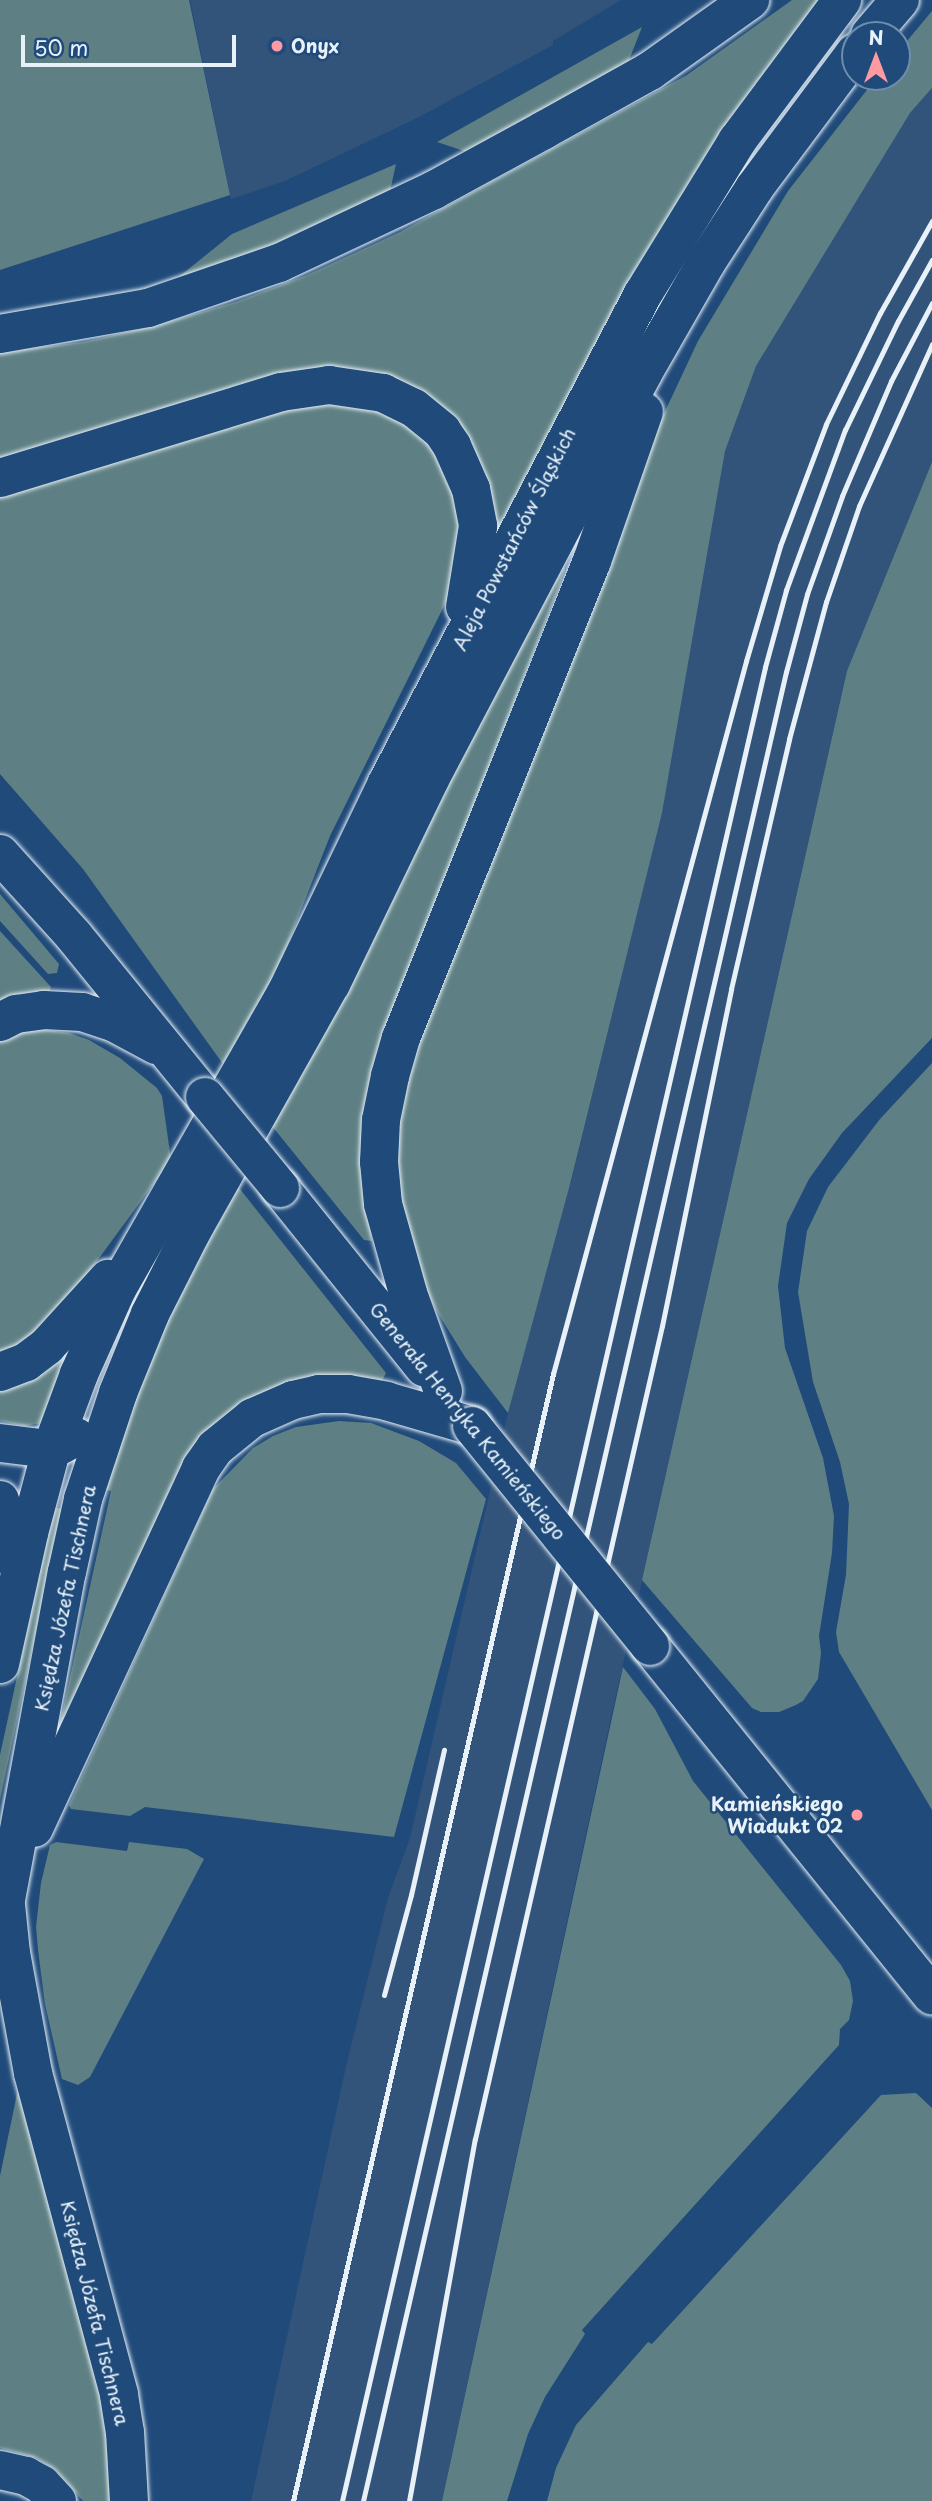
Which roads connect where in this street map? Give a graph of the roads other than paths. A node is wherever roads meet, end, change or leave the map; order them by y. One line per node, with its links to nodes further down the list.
1 (750, 0): 7 (main road)
2 (842, 0): 9 (main road, Aleja Powstańców Śląskich)
3 (900, 0): 4 (main road)
4 (882, 21)
5 (841, 71): 6 (main road, Aleja Powstańców Śląskich)
6 (683, 302): 13 (main road, Aleja Powstańców Śląskich); 16 (main road)
7 (0, 334)
8 (0, 478): 9 (main road)
9 (448, 668): 13 (main road, Aleja Powstańców Śląskich)
10 (0, 854): 12 (main road, Generała Henryka Kamieńskiego)
11 (0, 1022): 12 (main road)
12 (182, 1067): 13 (main road, Generała Henryka Kamieńskiego)
13 (227, 1109): 14 (main road); 16 (main road, Generała Henryka Kamieńskiego, bridge); 17 (main road, Księdza Józefa Tischnera)
14 (149, 1232): 15 (main road); 20 (main road)
15 (0, 1372)
16 (443, 1391): 18 (main road, Generała Henryka Kamieńskiego)
17 (118, 1393): 20 (main road); 24 (main road, Księdza Józefa Tischnera)
18 (472, 1426): 24 (main road); 25 (main road, Generała Henryka Kamieńskiego, bridge)
19 (0, 1443): 20 (main road)
20 (52, 1447): 22 (main road)
21 (0, 1500): 22 (main road)
22 (18, 1580): 23 (main road)
23 (0, 1664)
24 (6, 1905): 28 (main road, Księdza Józefa Tischnera)
25 (931, 1996)
26 (0, 2470): 27 (main road)
27 (57, 2501)
28 (129, 2501)

